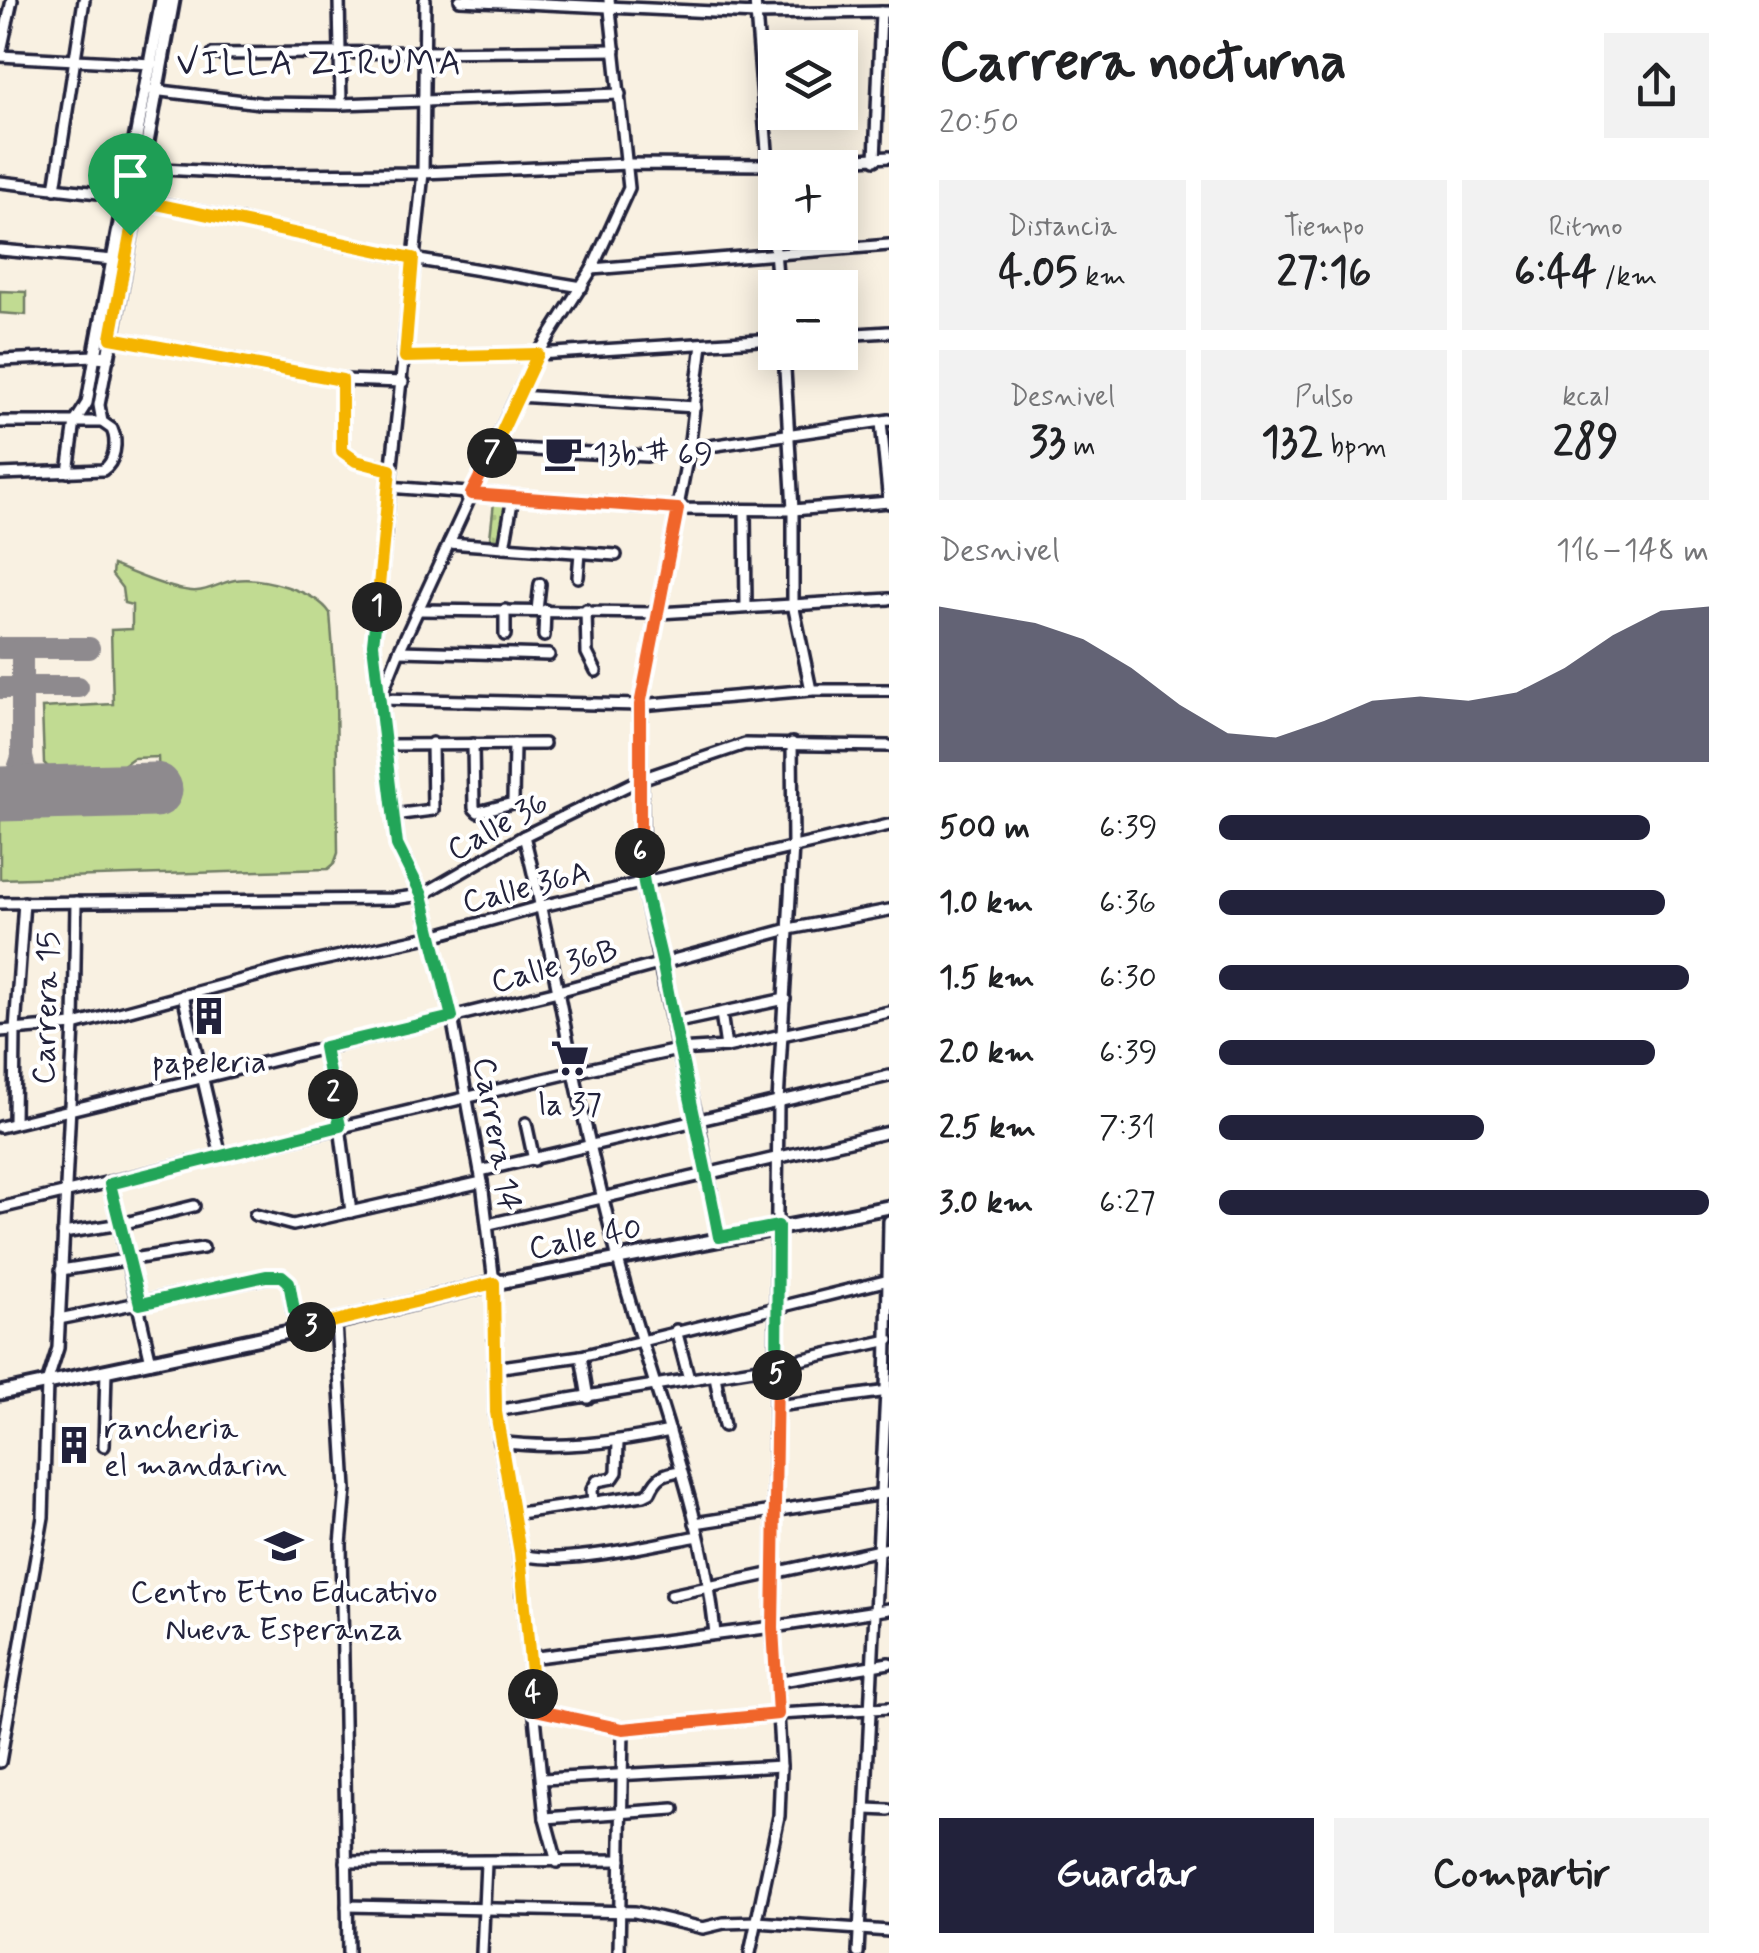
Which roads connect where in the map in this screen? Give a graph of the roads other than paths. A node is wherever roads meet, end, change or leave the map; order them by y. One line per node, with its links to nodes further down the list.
1 (12, 0): 18 (street)
2 (84, 0): 19 (street)
3 (162, 0): 20 (street)
4 (173, 0): 20 (street)
5 (339, 0): 17 (street)
6 (425, 0): 15 (street)
7 (460, 0): 10 (street)
8 (755, 0): 13 (street)
9 (848, 0): 11 (street)
10 (610, 4): 13 (street); 14 (street, Carrera 14)
11 (848, 12): 12 (street); 13 (street)
12 (885, 12): 27 (street)
13 (756, 14): 25 (street)
14 (615, 50): 15 (street); 22 (street, Carrera 14)
15 (423, 53): 17 (street); 23 (street)
16 (212, 54): 17 (street)
17 (341, 55): 24 (street)
18 (0, 56): 19 (street)
19 (72, 60): 20 (street); 34 (street)
20 (156, 64): 21 (street)
21 (151, 90): 24 (street); 31 (street); 35 (street)
22 (620, 94): 23 (street); 29 (street, Carrera 14)
23 (424, 102): 24 (street); 32 (street)
24 (340, 104)
25 (768, 150)
26 (889, 157): 27 (street)
27 (875, 160): 28 (street)
28 (858, 161)
29 (628, 164): 30 (street); 32 (street); 42 (street, Carrera 14)
30 (758, 165)
31 (142, 168): 32 (street); 35 (street)
32 (423, 173): 40 (street)
33 (0, 182): 34 (street)
34 (54, 188): 35 (street)
35 (131, 198): 40 (street); 41 (street)
36 (889, 245): 39 (street)
37 (0, 250): 41 (street)
38 (774, 250): 39 (street)
39 (774, 256): 42 (street); 43 (street)
40 (413, 258): 44 (street); 52 (street)
41 (120, 260): 47 (street)
42 (592, 269): 44 (street, Carrera 14)
43 (776, 270)
44 (582, 287): 50 (street, Carrera 14)
45 (889, 332): 46 (street)
46 (858, 334)
47 (105, 337): 51 (street); 55 (street)
48 (758, 340): 49 (street)
49 (702, 344): 50 (street); 58 (street)
50 (538, 354): 52 (street); 57 (street, Carrera 14)
51 (102, 357): 53 (street); 61 (street); 62 (street)
52 (405, 357): 56 (street)
53 (0, 360)
54 (785, 370): 63 (street)
55 (342, 380): 56 (street); 67 (street)
56 (403, 382): 67 (street)
57 (517, 396): 58 (street); 64 (street, Carrera 14)
58 (695, 407): 65 (street)
59 (885, 421): 63 (street); 73 (street)
60 (0, 422): 61 (street)
61 (75, 422): 62 (street); 68 (street)
62 (102, 422): 68 (street)
63 (790, 434): 65 (street); 75 (street)
64 (495, 448): 66 (street); 71 (street, Carrera 14)
65 (688, 448): 74 (street)
66 (647, 456)
67 (390, 470): 70 (street)
68 (68, 472): 69 (street)
69 (0, 474)
70 (388, 487): 71 (street); 98 (street)
71 (471, 494): 72 (street); 77 (street, Carrera 14)
72 (513, 497): 74 (street); 78 (street)
73 (889, 503): 75 (street)
74 (678, 509): 76 (street); 90 (street)
75 (793, 510): 76 (street); 84 (street)
76 (744, 511): 85 (street)
77 (449, 543): 78 (street); 86 (street, Carrera 14)
78 (504, 547): 79 (street)
79 (580, 552): 80 (street); 81 (street)
80 (616, 555)
81 (578, 576)
82 (540, 584): 88 (street)
83 (889, 599): 84 (street)
84 (792, 604): 85 (street); 96 (street)
85 (746, 607): 90 (street)
86 (420, 610): 87 (street); 93 (street, Carrera 14)
87 (505, 610): 88 (street); 91 (street)
88 (541, 610): 89 (street); 92 (street)
89 (586, 610): 90 (street); 95 (street)
90 (659, 612): 99 (street)
91 (505, 635)
92 (544, 636)
93 (399, 651): 94 (street); 98 (street, Carrera 14)
94 (549, 655)
95 (596, 671)
96 (811, 690): 97 (street); 99 (street)
97 (889, 690)
98 (380, 699): 99 (street); 105 (street, Carrera 14)
99 (640, 705): 107 (street)
100 (432, 743): 101 (street); 105 (street); 108 (street)
101 (473, 744): 102 (street); 102 (street)
102 (514, 744): 103 (street)
103 (544, 744)
104 (792, 744): 106 (street, Calle 36); 107 (street, Calle 36); 111 (street)
105 (386, 745): 108 (street, Carrera 14)
106 (889, 746)
107 (641, 779): 110 (street, Calle 36); 112 (street)
108 (394, 815): 113 (street, Carrera 14)
109 (889, 825): 111 (street, Calle 36A)
110 (524, 836): 113 (street, Calle 36); 117 (street)
111 (793, 846): 112 (street, Calle 36A); 119 (street)
112 (643, 884): 117 (street, Calle 36A); 121 (street)
113 (422, 895): 115 (street, Calle 36); 120 (street, Carrera 14)
114 (24, 902): 115 (street, Calle 36); 116 (street, Calle 36); 130 (street)
115 (76, 902): 129 (street, Carrera 15)
116 (0, 903)
117 (542, 906): 120 (street, Calle 36A); 122 (street)
118 (889, 910): 119 (street, Calle 36B)
119 (790, 929): 121 (street, Calle 36B); 124 (street)
120 (433, 936): 123 (street, Calle 36A); 127 (street, Carrera 14)
121 (662, 961): 122 (street, Calle 36B); 128 (street)
122 (558, 991): 127 (street, Calle 36B); 136 (street)
123 (183, 995): 129 (street, Calle 36A); 138 (street)
124 (785, 999): 126 (street); 132 (street)
125 (889, 1012): 132 (street)
126 (721, 1013): 128 (street); 133 (street)
127 (452, 1017): 134 (street, Calle 36B); 139 (street, Carrera 14)
128 (673, 1023): 135 (street)
129 (74, 1025): 130 (street, Calle 36A); 141 (street, Carrera 15)
130 (15, 1030): 131 (street, Calle 36A); 143 (street)
131 (0, 1031)
132 (782, 1034): 133 (street); 140 (street)
133 (726, 1046): 135 (street)
134 (324, 1047): 138 (street, Calle 36B); 146 (street)
135 (678, 1050): 136 (street); 142 (street)
136 (574, 1072): 139 (street); 148 (street)
137 (889, 1076): 140 (street)
138 (204, 1077): 141 (street, Calle 36B); 149 (street)
139 (467, 1098): 146 (street); 153 (street, Carrera 14)
140 (778, 1102): 142 (street); 150 (street)
141 (68, 1110): 143 (street, Calle 36B); 155 (street, Carrera 15)
142 (698, 1121): 148 (street); 152 (street)
143 (14, 1123): 145 (street, Calle 36B)
144 (526, 1123): 151 (street)
145 (0, 1126)
146 (340, 1126): 149 (street); 160 (street)
147 (889, 1132): 150 (street)
148 (592, 1147): 151 (street); 156 (street)
149 (220, 1156): 154 (street)
150 (778, 1159): 152 (street); 165 (street)
151 (534, 1160): 153 (street)
152 (708, 1175): 156 (street); 167 (street)
153 (481, 1177): 160 (street); 164 (street, Carrera 14)
154 (110, 1184): 155 (street); 163 (street)
155 (64, 1194): 159 (street); 166 (street, Carrera 15)
156 (603, 1198): 164 (street); 169 (street)
157 (194, 1206): 163 (street)
158 (889, 1207): 165 (street, Calle 40)
159 (0, 1208)
160 (351, 1212): 161 (street)
161 (255, 1215)
162 (889, 1221): 172 (street)
163 (121, 1224): 166 (street); 170 (street)
164 (488, 1224): 173 (street, Carrera 14)
165 (778, 1226): 167 (street, Calle 40); 175 (street)
166 (63, 1233): 171 (street, Carrera 15)
167 (719, 1237): 169 (street, Calle 40)
168 (203, 1248): 170 (street)
169 (618, 1258): 173 (street, Calle 40); 180 (street)
170 (130, 1260): 171 (street); 174 (street)
171 (61, 1270): 176 (street, Carrera 15)
172 (888, 1280): 175 (street); 181 (street)
173 (494, 1283): 177 (street, Calle 40); 185 (street, Carrera 14)
174 (140, 1304): 176 (street); 178 (street); 183 (street)
175 (777, 1306): 179 (street); 184 (street)
176 (59, 1320): 189 (street, Carrera 15)
177 (336, 1322): 178 (street, Calle 40); 238 (street)
178 (312, 1327): 183 (street, Calle 40)
179 (676, 1330): 180 (street); 188 (street)
180 (639, 1340): 182 (street); 190 (street)
181 (889, 1340): 184 (street); 192 (street)
182 (581, 1356): 185 (street); 193 (street)
183 (151, 1362): 186 (street, Calle 40)
184 (777, 1366): 187 (street); 194 (street)
185 (494, 1368): 195 (street, Carrera 14)
186 (106, 1371): 189 (street, Calle 40); 200 (street)
187 (715, 1376): 188 (street); 196 (street)
188 (689, 1379): 190 (street)
189 (47, 1382): 191 (street, Calle 40); 228 (street, Carrera 15)
190 (655, 1383): 193 (street); 197 (street)
191 (0, 1392)
192 (888, 1392): 194 (street); 202 (street)
193 (588, 1398): 195 (street)
194 (777, 1406): 204 (street)
195 (496, 1412): 198 (street, Carrera 14)
196 (724, 1426)
197 (670, 1431): 199 (street); 201 (street)
198 (499, 1442): 199 (street); 205 (street, Carrera 14)
199 (618, 1442): 203 (street)
200 (104, 1446)
201 (680, 1470): 203 (street); 206 (street)
202 (884, 1494): 204 (street); 208 (street)
203 (593, 1503): 205 (street)
204 (775, 1512): 206 (street); 212 (street)
205 (512, 1514): 209 (street, Carrera 14)
206 (695, 1523): 207 (street)
207 (698, 1536): 210 (street); 213 (street)
208 (883, 1549): 212 (street); 216 (street)
209 (520, 1553): 210 (street); 211 (street, Carrera 14)
210 (531, 1559): 211 (street)
211 (521, 1567): 219 (street, Carrera 14)
212 (774, 1572): 213 (street); 217 (street)
213 (710, 1584): 214 (street); 218 (street)
214 (671, 1595)
215 (889, 1609): 216 (street)
216 (876, 1612): 217 (street); 221 (street)
217 (773, 1628): 218 (street); 222 (street)
218 (715, 1634): 219 (street)
219 (528, 1658): 224 (street, Carrera 14)
220 (889, 1664): 221 (street)
221 (872, 1666): 222 (street); 225 (street)
222 (776, 1682): 226 (street)
223 (889, 1708): 225 (street)
224 (535, 1710): 227 (street); 231 (street, Carrera 14)
225 (869, 1710): 226 (street); 233 (street)
226 (778, 1714): 227 (street); 229 (street)
227 (623, 1729): 230 (street)
228 (0, 1762)
229 (782, 1766): 230 (street); 244 (street)
230 (624, 1772): 231 (street); 235 (street)
231 (543, 1778): 236 (street, Carrera 14)
232 (674, 1809): 235 (street)
233 (867, 1809): 234 (street); 245 (street)
234 (889, 1810)
235 (623, 1813): 236 (street); 237 (street)
236 (545, 1818): 239 (street, Carrera 14)
237 (621, 1860): 239 (street); 243 (street)
238 (346, 1862): 240 (street); 241 (street)
239 (557, 1862): 240 (street)
240 (486, 1863): 242 (street)
241 (347, 1906): 242 (street); 247 (street)
242 (484, 1910): 243 (street); 248 (street)
243 (621, 1912): 244 (street); 249 (street)
244 (757, 1922): 245 (street); 250 (street)
245 (860, 1930): 246 (street); 251 (street)
246 (889, 1931)
247 (348, 1953)
248 (482, 1953)
249 (619, 1953)
250 (750, 1953)
251 (858, 1953)

